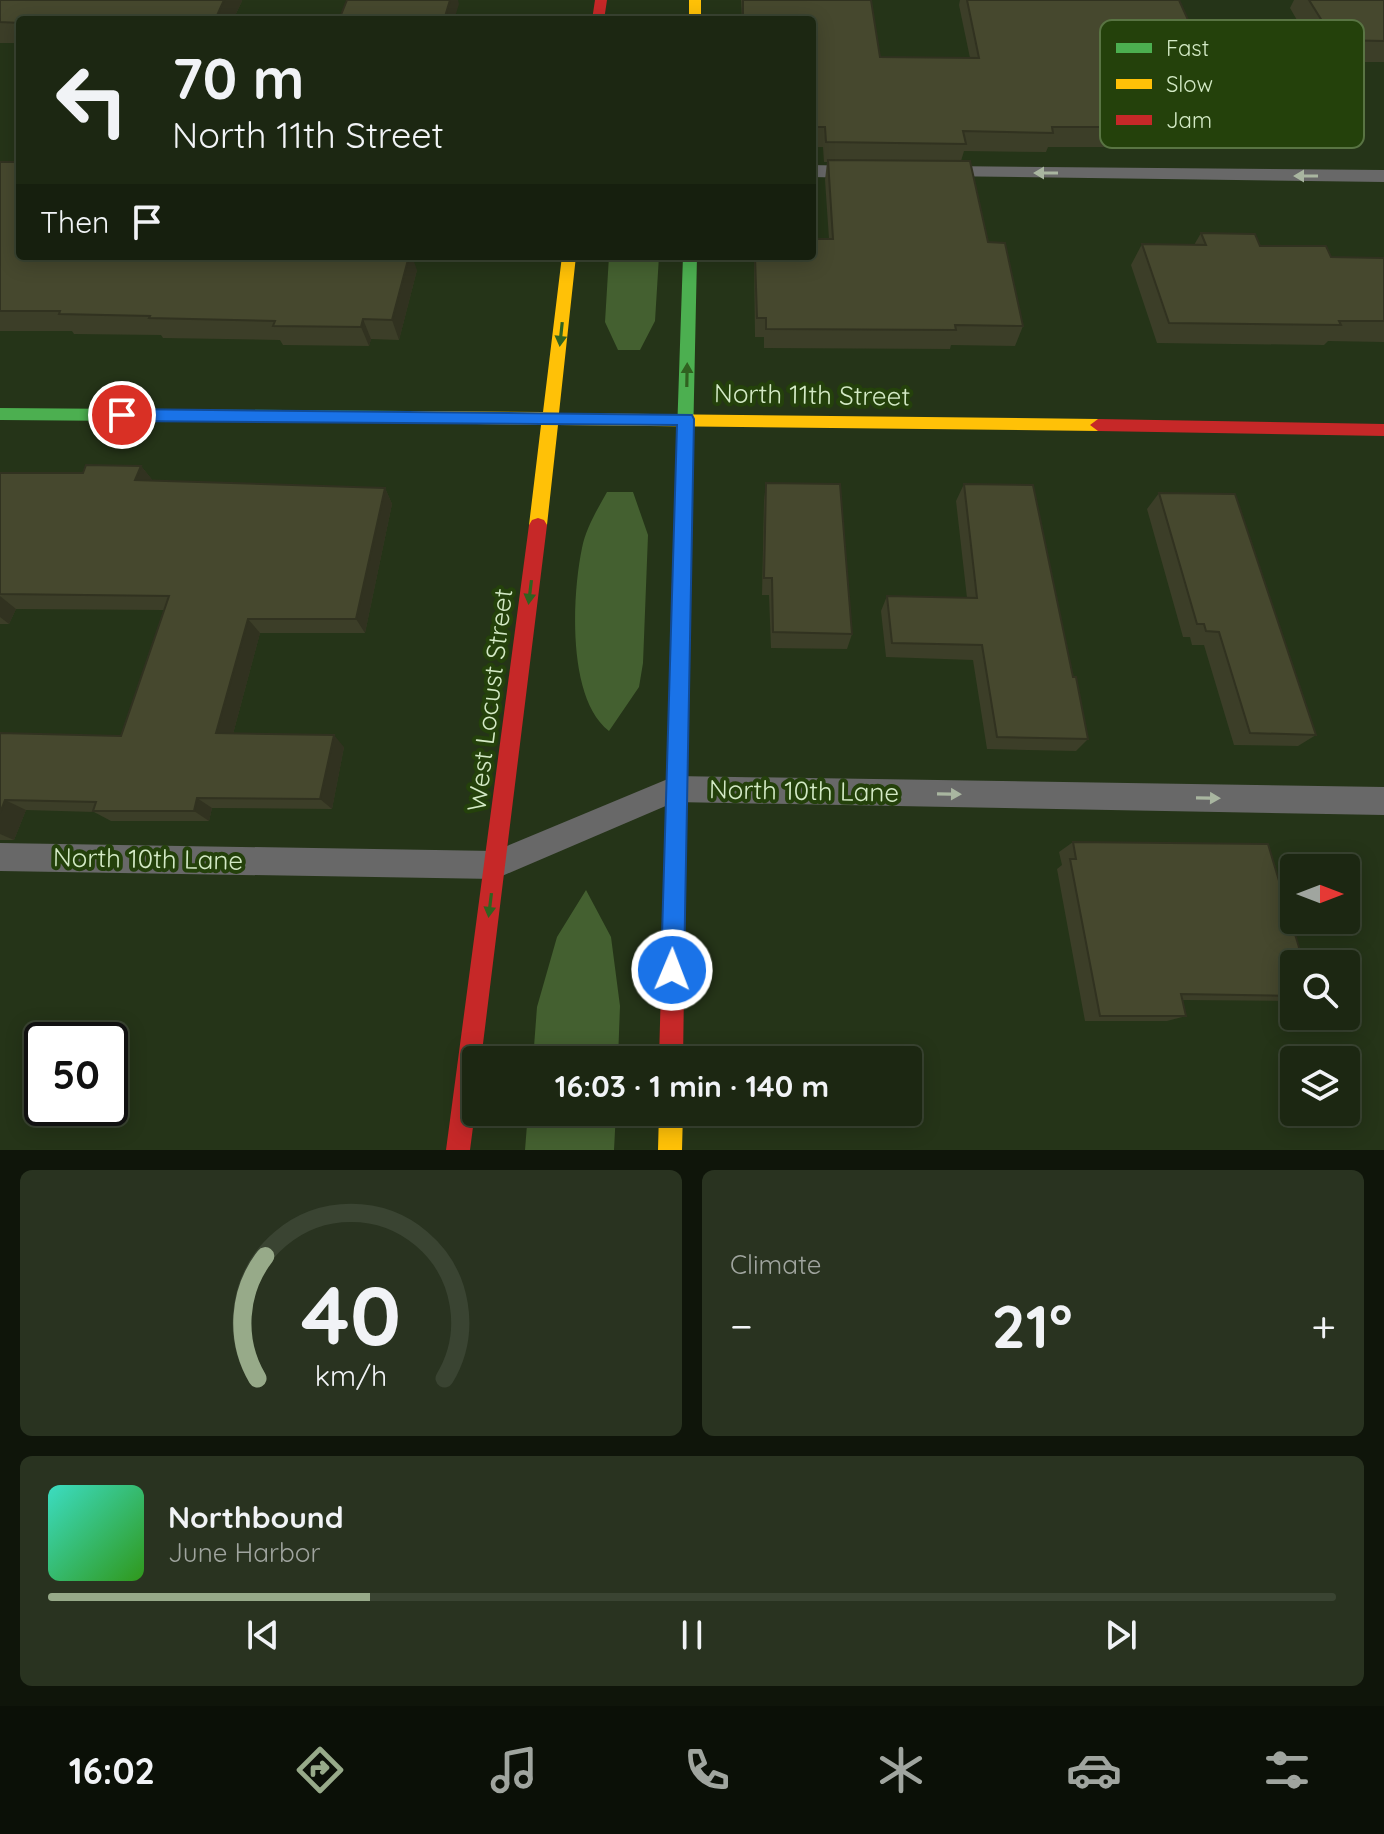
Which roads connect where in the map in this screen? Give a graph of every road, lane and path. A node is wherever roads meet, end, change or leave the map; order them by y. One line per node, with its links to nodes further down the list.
1 (816, 171): 2 (lane)
2 (876, 172)
3 (923, 172): 4 (lane, one-way to 3)
4 (1384, 176)
5 (569, 260): 8 (main road, West Locust Street, one-way to 8)
6 (690, 260): 9 (main road, one-way to 6)
7 (0, 414): 8 (main road, North 11th Street)
8 (552, 418): 9 (main road, North 11th Street); 14 (main road, West Locust Street, one-way to 14)
9 (686, 419): 10 (main road, North 11th Street); 11 (main road)
10 (1384, 430)
11 (675, 789): 12 (lane, North 10th Lane, one-way to 12); 14 (lane, North 10th Lane); 15 (main road)
12 (1384, 801)
13 (0, 857): 14 (lane, North 10th Lane)
14 (495, 865): 17 (main road, West Locust Street, one-way to 17)
15 (671, 1046)
16 (671, 1126): 18 (main road)
17 (458, 1150)
18 (670, 1150)

